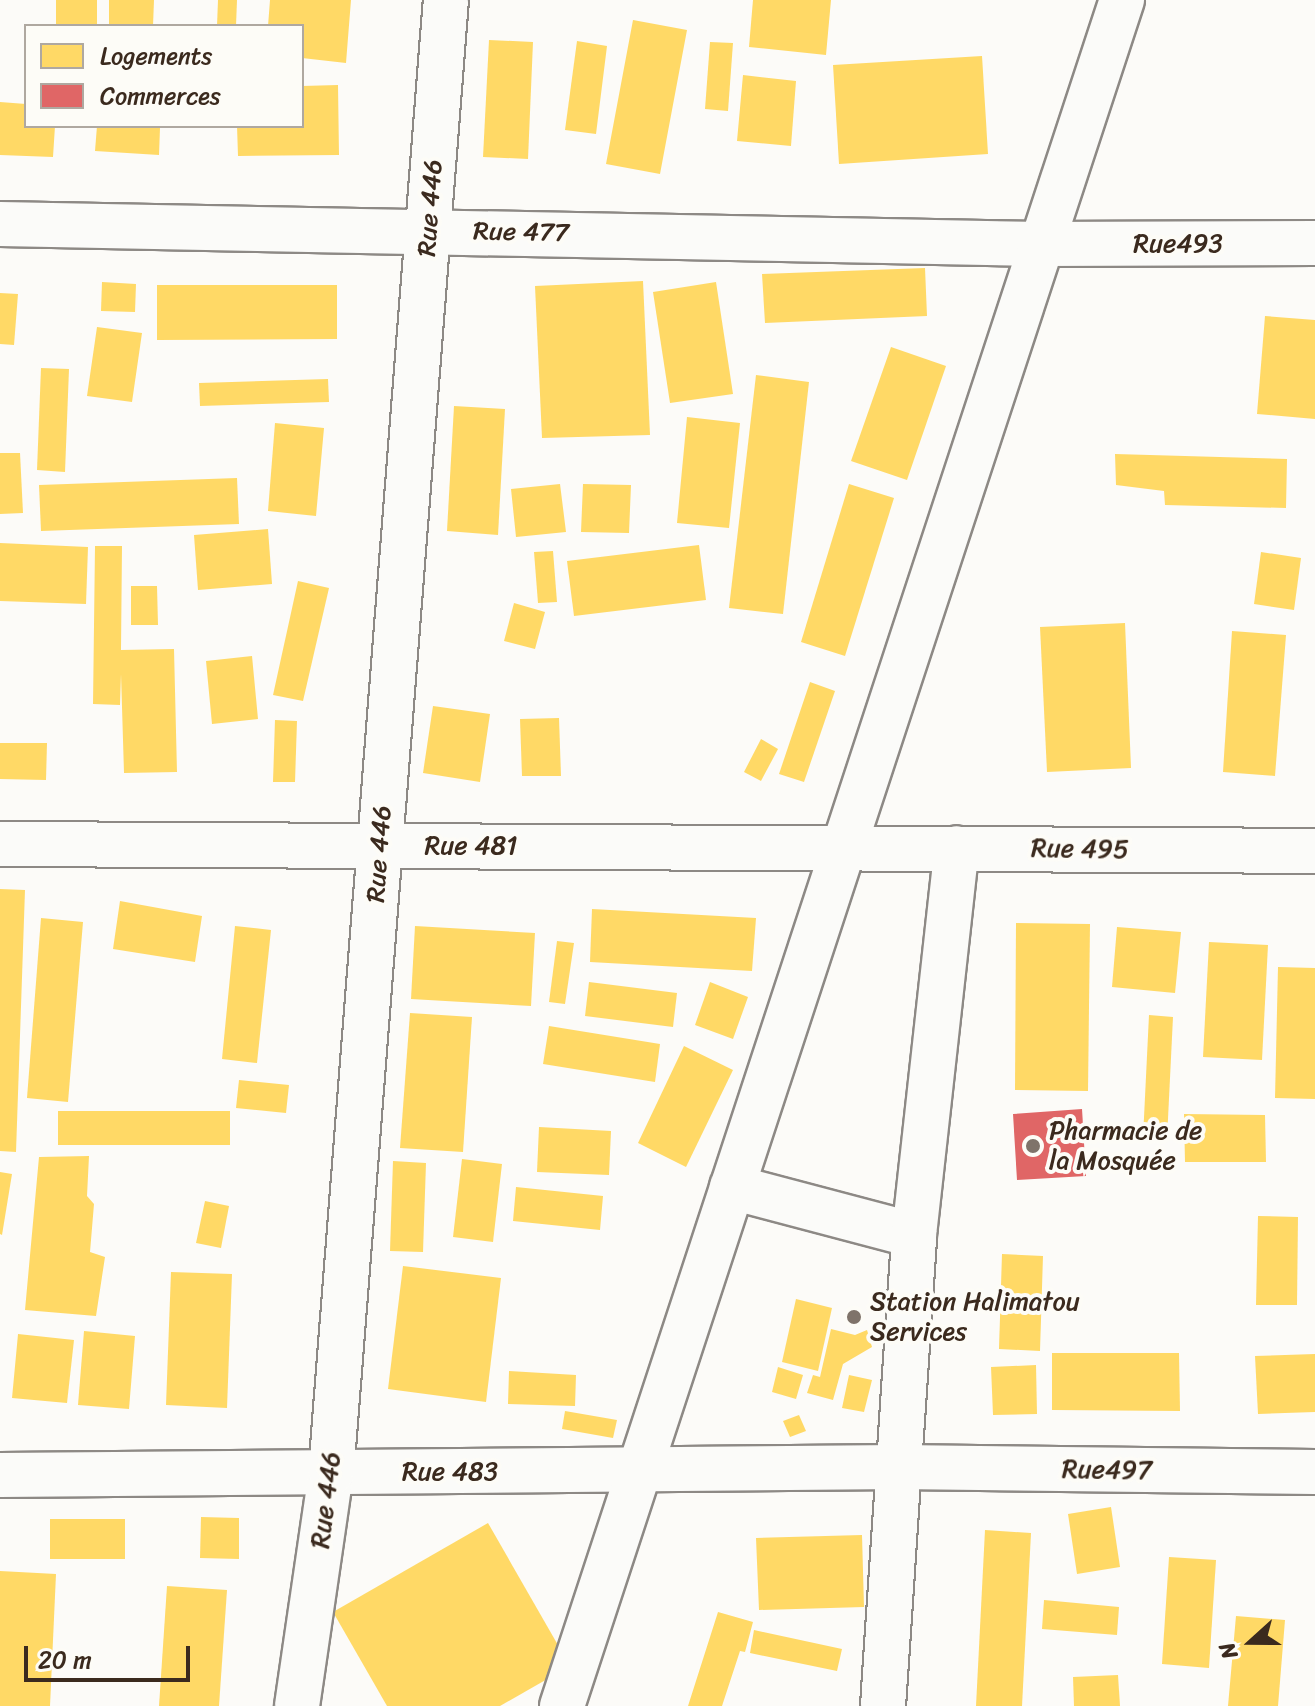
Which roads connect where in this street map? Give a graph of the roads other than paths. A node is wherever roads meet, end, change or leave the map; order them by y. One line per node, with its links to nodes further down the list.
1 (446, 0): 4 (street, Rue 446)
2 (1122, 0): 6 (street)
3 (0, 224): 4 (street, Rue 477)
4 (428, 230): 6 (street, Rue 477); 8 (street, Rue 446)
5 (1315, 243): 6 (street, Rue493)
6 (1042, 244): 9 (street)
7 (0, 844): 8 (street, Rue 481)
8 (380, 845): 9 (street, Rue 481); 17 (street, Rue 446)
9 (846, 847): 10 (street, Rue 495); 12 (street)
10 (957, 848): 11 (street, Rue 495); 13 (street)
11 (1315, 851)
12 (732, 1187): 13 (street); 15 (street)
13 (914, 1235): 14 (street)
14 (899, 1467): 15 (street, Rue 483); 16 (street, Rue497); 21 (street)
15 (638, 1471): 17 (street, Rue 483); 20 (street)
16 (1315, 1472)
17 (331, 1473): 18 (street, Rue 483); 19 (street, Rue 446)
18 (0, 1475)
19 (297, 1706)
20 (562, 1706)
21 (883, 1706)

